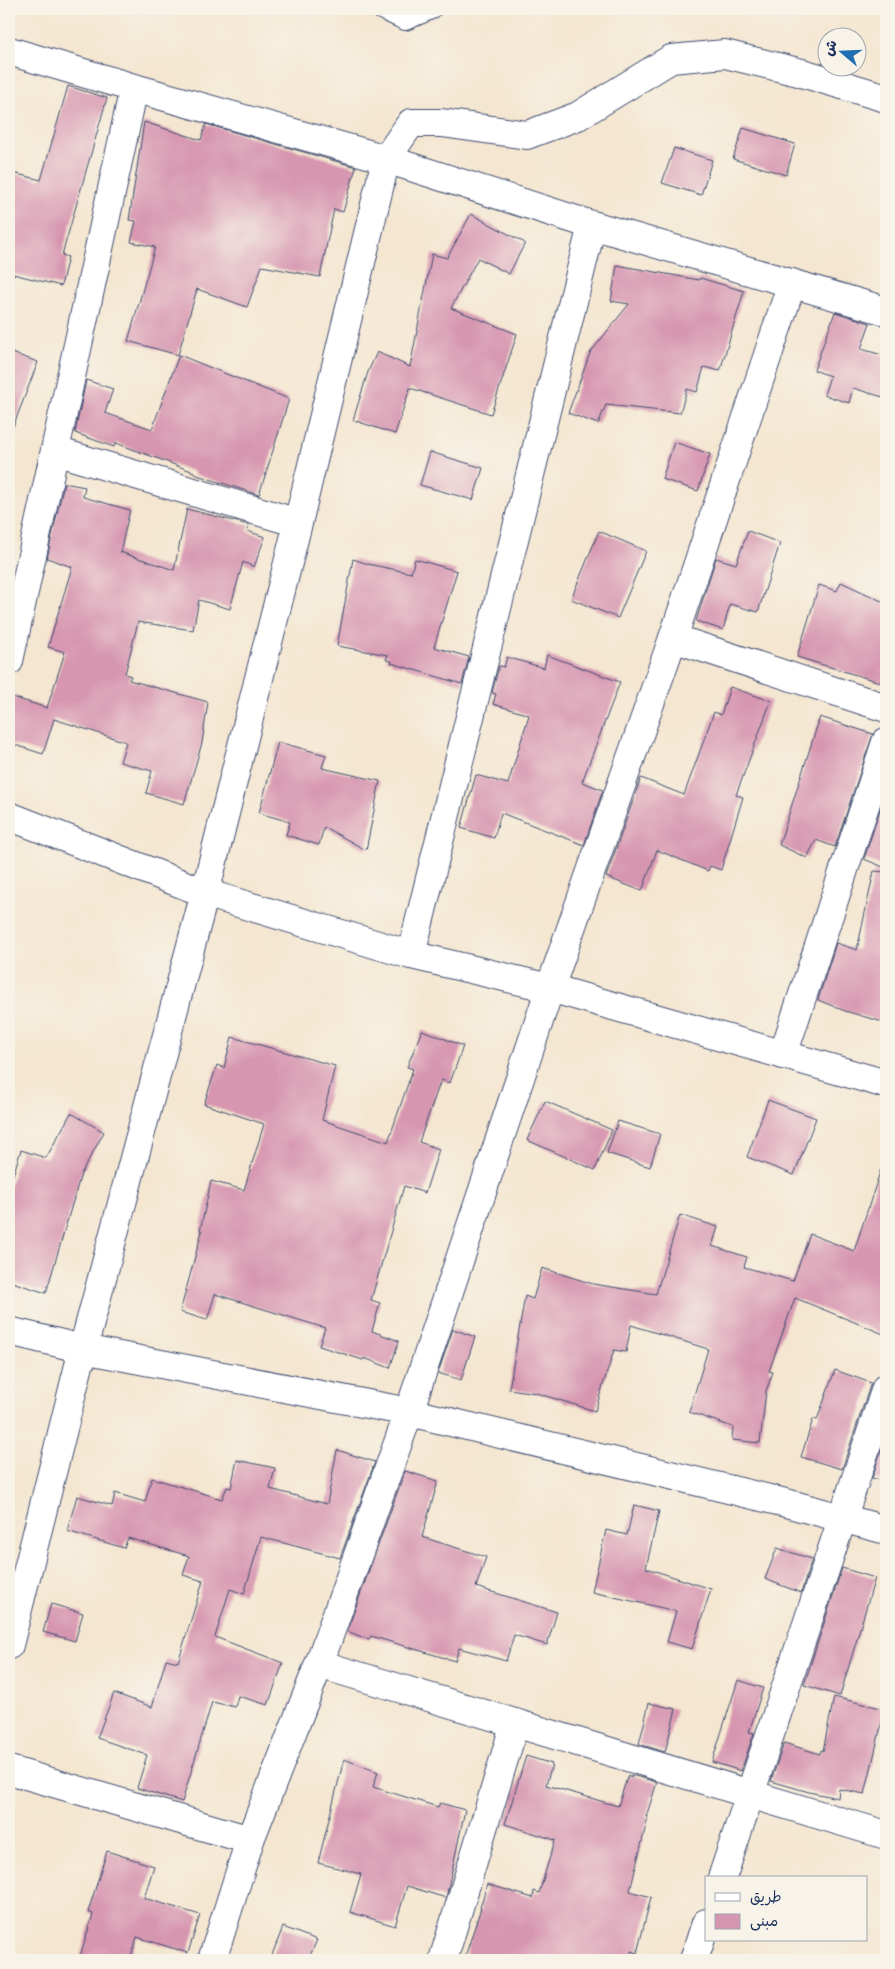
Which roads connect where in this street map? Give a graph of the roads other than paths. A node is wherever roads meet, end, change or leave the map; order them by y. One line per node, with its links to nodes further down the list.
1 (380, 9): 2 (lane)
2 (431, 9)
3 (9, 51): 4 (street)
4 (134, 88): 6 (street); 10 (street)
5 (886, 98): 6 (street)
6 (386, 159): 7 (street); 11 (street)
7 (592, 225): 8 (street); 18 (street)
8 (792, 283): 9 (street); 12 (street)
9 (886, 311)
10 (55, 451): 11 (street); 13 (street)
11 (298, 523): 17 (street)
12 (674, 638): 14 (street); 19 (street)
13 (9, 661)
14 (886, 708)
15 (886, 742): 20 (street)
16 (9, 816): 17 (street)
17 (205, 893): 18 (street); 23 (street)
18 (411, 954): 19 (street)
19 (550, 988): 20 (street); 25 (street)
20 (783, 1055): 21 (street)
21 (886, 1084)
22 (9, 1331): 23 (street)
23 (83, 1349): 25 (street); 28 (street)
24 (886, 1388): 26 (street)
25 (409, 1412): 26 (street); 29 (street)
26 (843, 1518): 27 (street); 32 (street)
27 (886, 1530)
28 (9, 1645)
29 (319, 1664): 30 (street); 34 (street)
30 (515, 1722): 32 (street); 38 (street)
31 (9, 1770): 34 (street)
32 (750, 1794): 33 (street); 35 (street)
33 (886, 1835)
34 (250, 1840): 37 (street)
35 (723, 1876)
36 (705, 1926): 39 (street)
37 (212, 1960)
38 (443, 1960)
39 (694, 1960)

